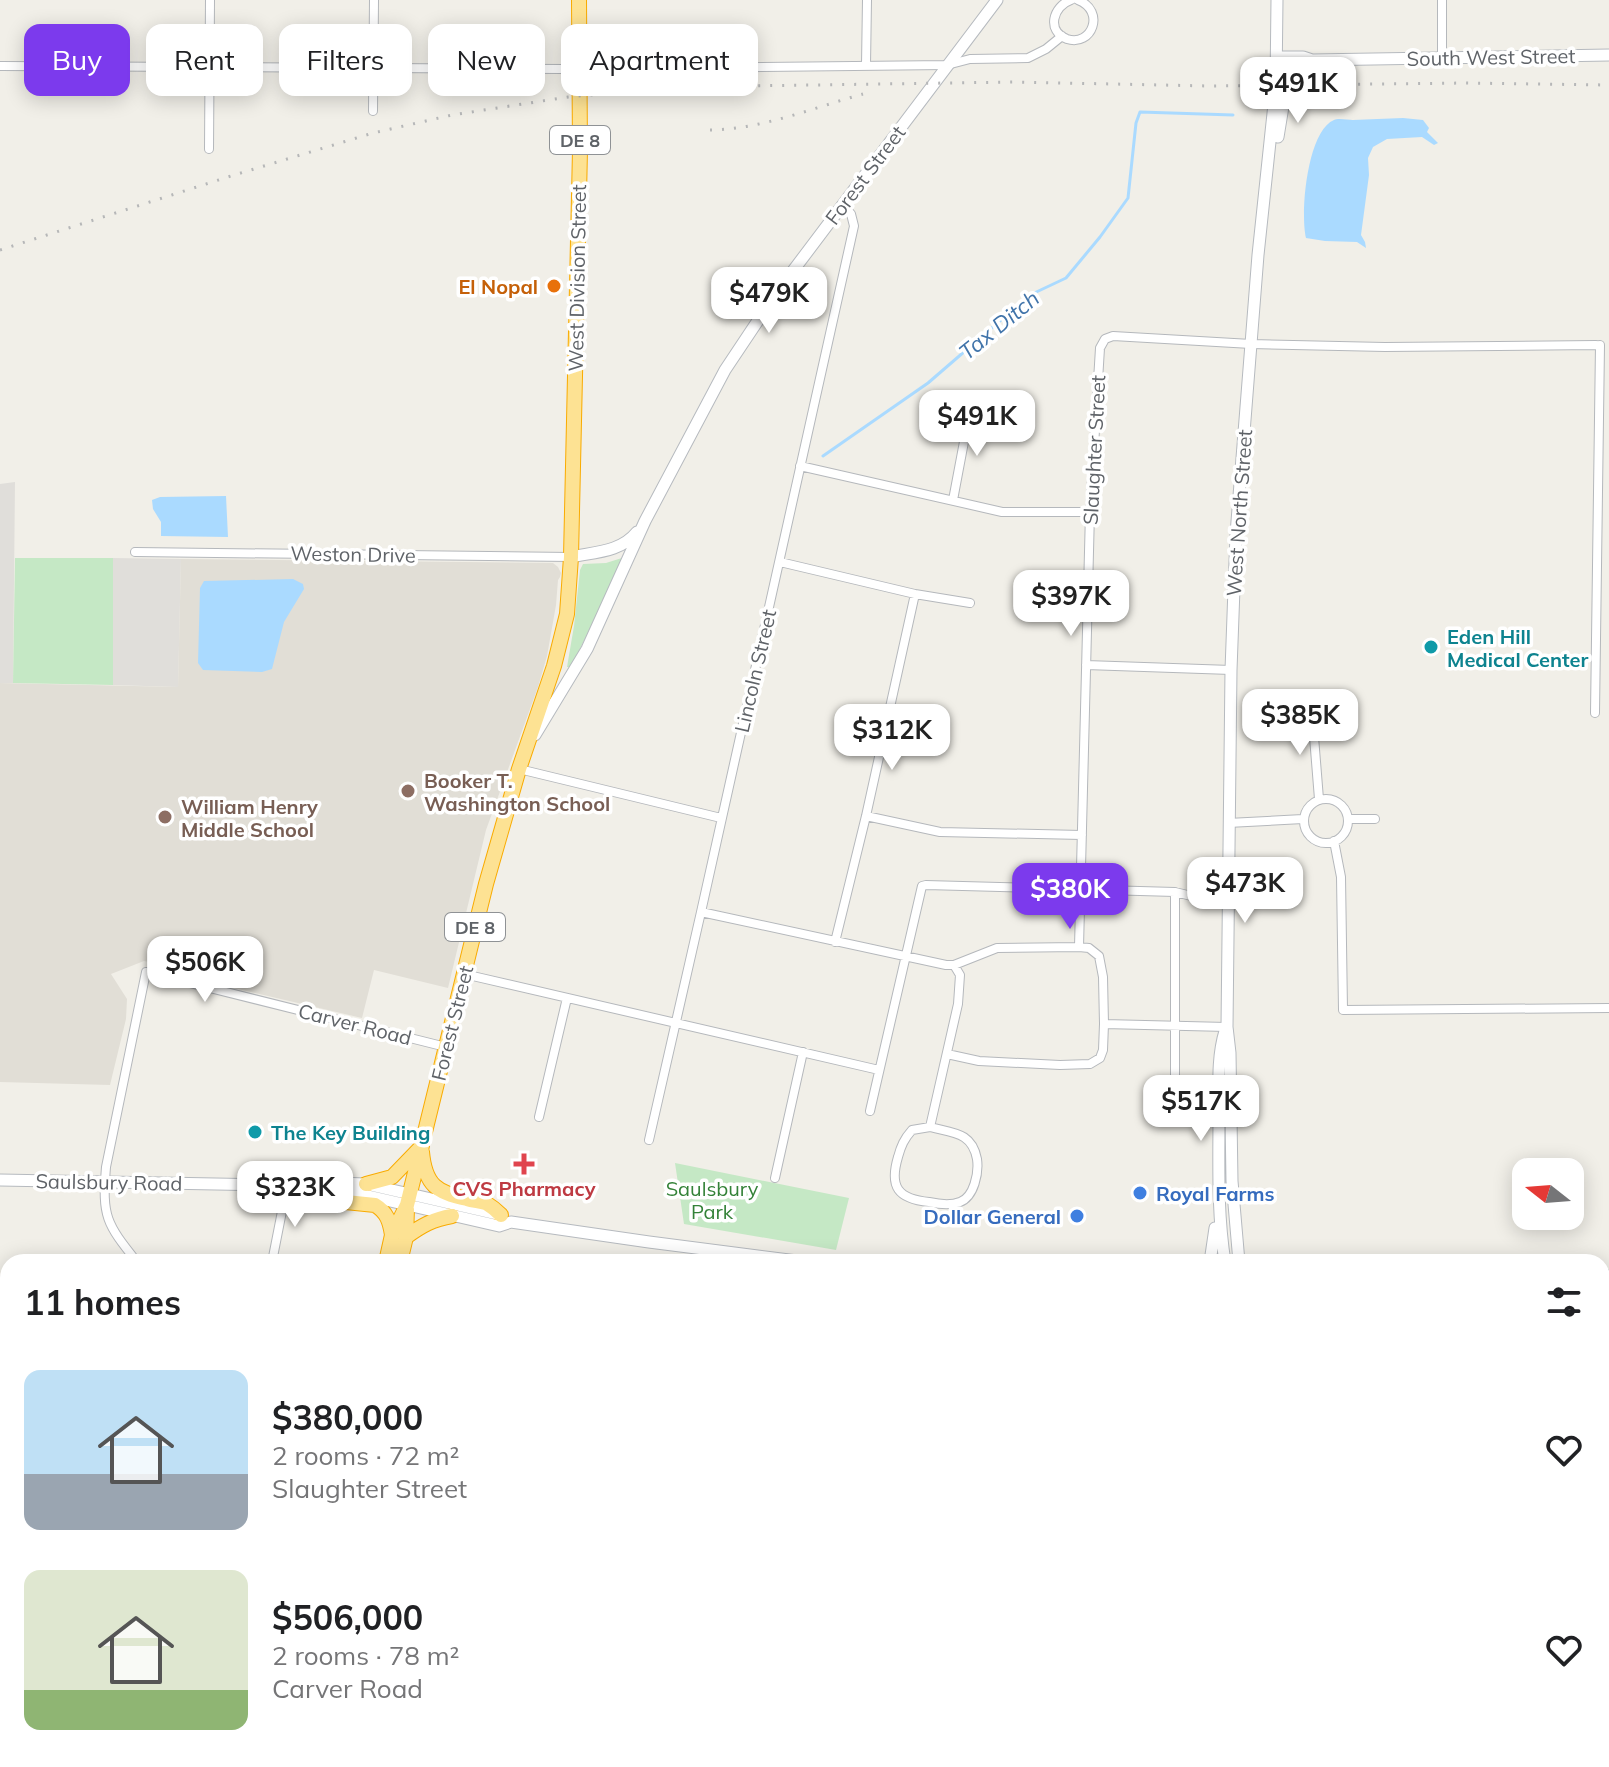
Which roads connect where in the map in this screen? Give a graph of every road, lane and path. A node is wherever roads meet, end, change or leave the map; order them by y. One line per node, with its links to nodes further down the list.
1 (210, 0): 10 (street)
2 (374, 0): 11 (street)
3 (579, 0): 12 (highway, West Division Street / DE 8)
4 (867, 0): 18 (street)
5 (997, 0): 19 (main road, Forest Street)
6 (1071, 0): 13 (street)
7 (1081, 0): 13 (street)
8 (1277, 0): 15 (main road, West North Street)
9 (1442, 0): 16 (street)
10 (210, 24)
11 (374, 24)
12 (579, 24)
13 (1062, 36): 19 (street)
14 (1609, 55): 16 (main road, South West Street)
15 (1277, 57): 17 (main road, South West Street); 30 (main road, West North Street)
16 (1442, 58): 17 (main road, South West Street)
17 (1312, 60): 30 (main road)
18 (866, 65): 19 (street); 22 (street)
19 (947, 65): 31 (main road, Forest Street)
20 (0, 66): 21 (street)
21 (146, 67)
22 (758, 67)
23 (412, 69): 24 (street)
24 (561, 69)
25 (209, 96): 29 (street)
26 (373, 96): 28 (street)
27 (579, 96): 39 (highway, West Division Street / DE 8)
28 (373, 111)
29 (209, 149)
30 (1267, 176): 32 (main road, West North Street)
31 (843, 205): 34 (street, Lincoln Street); 37 (main road, Forest Street)
32 (1251, 344): 36 (street, Slaughter Street); 44 (main road, West North Street); 46 (street)
33 (970, 410): 35 (street)
34 (800, 466): 35 (street); 40 (street, Lincoln Street)
35 (953, 500): 36 (street)
36 (1090, 512): 43 (street, Slaughter Street)
37 (645, 521): 39 (main road, Forest Street); 47 (main road, Forest Street)
38 (135, 552): 39 (street, Weston Drive)
39 (571, 557): 47 (highway, Forest Street / DE 8)
40 (780, 562): 41 (street); 51 (street, Lincoln Street)
41 (915, 594): 42 (street); 50 (street)
42 (970, 603)
43 (1086, 665): 44 (street); 56 (street, Slaughter Street)
44 (1231, 670): 55 (main road, West North Street)
45 (1312, 712): 49 (street)
46 (1595, 713)
47 (526, 750): 48 (highway, Forest Street / DE 8)
48 (519, 769): 51 (street); 66 (highway, Forest Street / DE 8)
49 (1319, 799): 52 (street); 53 (street)
50 (866, 816): 56 (street); 62 (street)
51 (721, 818): 61 (street, Lincoln Street)
52 (1303, 819): 55 (street); 57 (street)
53 (1348, 819): 54 (street); 57 (street)
54 (1375, 819)
55 (1228, 823): 60 (main road, West North Street)
56 (1082, 835): 58 (street, Slaughter Street)
57 (1334, 841): 68 (street)
58 (1081, 888): 59 (street); 63 (street, Slaughter Street); 64 (street)
59 (1175, 892): 60 (street); 71 (street)
60 (1228, 905): 72 (main road, West North Street)
61 (701, 912): 62 (street); 69 (street, Lincoln Street)
62 (835, 942): 64 (street)
63 (1079, 947): 65 (street); 70 (street)
64 (905, 958): 65 (street); 76 (street)
65 (954, 965): 75 (street)
66 (464, 974): 67 (street); 73 (highway, Forest Street / DE 8)
67 (567, 998): 69 (street); 78 (street)
68 (1609, 1008)
69 (676, 1023): 74 (street); 81 (street, Lincoln Street)
70 (1104, 1024): 71 (street); 75 (street)
71 (1176, 1026): 72 (street); 79 (street)
72 (1227, 1027): 90 (main road, West North Street); 94 (main road, West North Street)
73 (446, 1047): 82 (highway, Forest Street / DE 8); 85 (street, Carver Road)
74 (803, 1052): 76 (street); 83 (street)
75 (947, 1054): 80 (street)
76 (879, 1070): 77 (street)
77 (870, 1111)
78 (539, 1117)
79 (1193, 1119)
80 (930, 1127): 80 (street)
81 (649, 1140)
82 (422, 1146): 86 (highway); 91 (highway, Forest Street / DE 8); 93 (highway)
83 (775, 1178)
84 (0, 1180): 85 (main road, Saulsbury Road)
85 (105, 1182): 87 (main road, Saulsbury Road); 96 (street)
86 (366, 1184): 87 (main road, Saulsbury Road); 91 (main road, Saulsbury Road)
87 (266, 1185): 88 (main road, Saulsbury Road)
88 (286, 1191): 89 (main road, Saulsbury Road); 97 (street)
89 (307, 1191): 91 (main road, Saulsbury Road); 95 (highway)
90 (1218, 1196): 101 (main road); 102 (main road, West North Street)
91 (409, 1199): 92 (main road); 93 (main road); 95 (highway, DE 8)
92 (452, 1216): 93 (main road); 95 (highway)
93 (506, 1219): 100 (main road)
94 (1236, 1235): 103 (main road, West North Street); 104 (main road)
95 (399, 1236): 98 (highway, DE 8); 99 (highway, DE 8)
96 (131, 1254)
97 (274, 1254)
98 (390, 1254)
99 (400, 1254)
100 (743, 1254)
101 (1213, 1254)
102 (1224, 1254)
103 (1238, 1254)
104 (1245, 1254)

